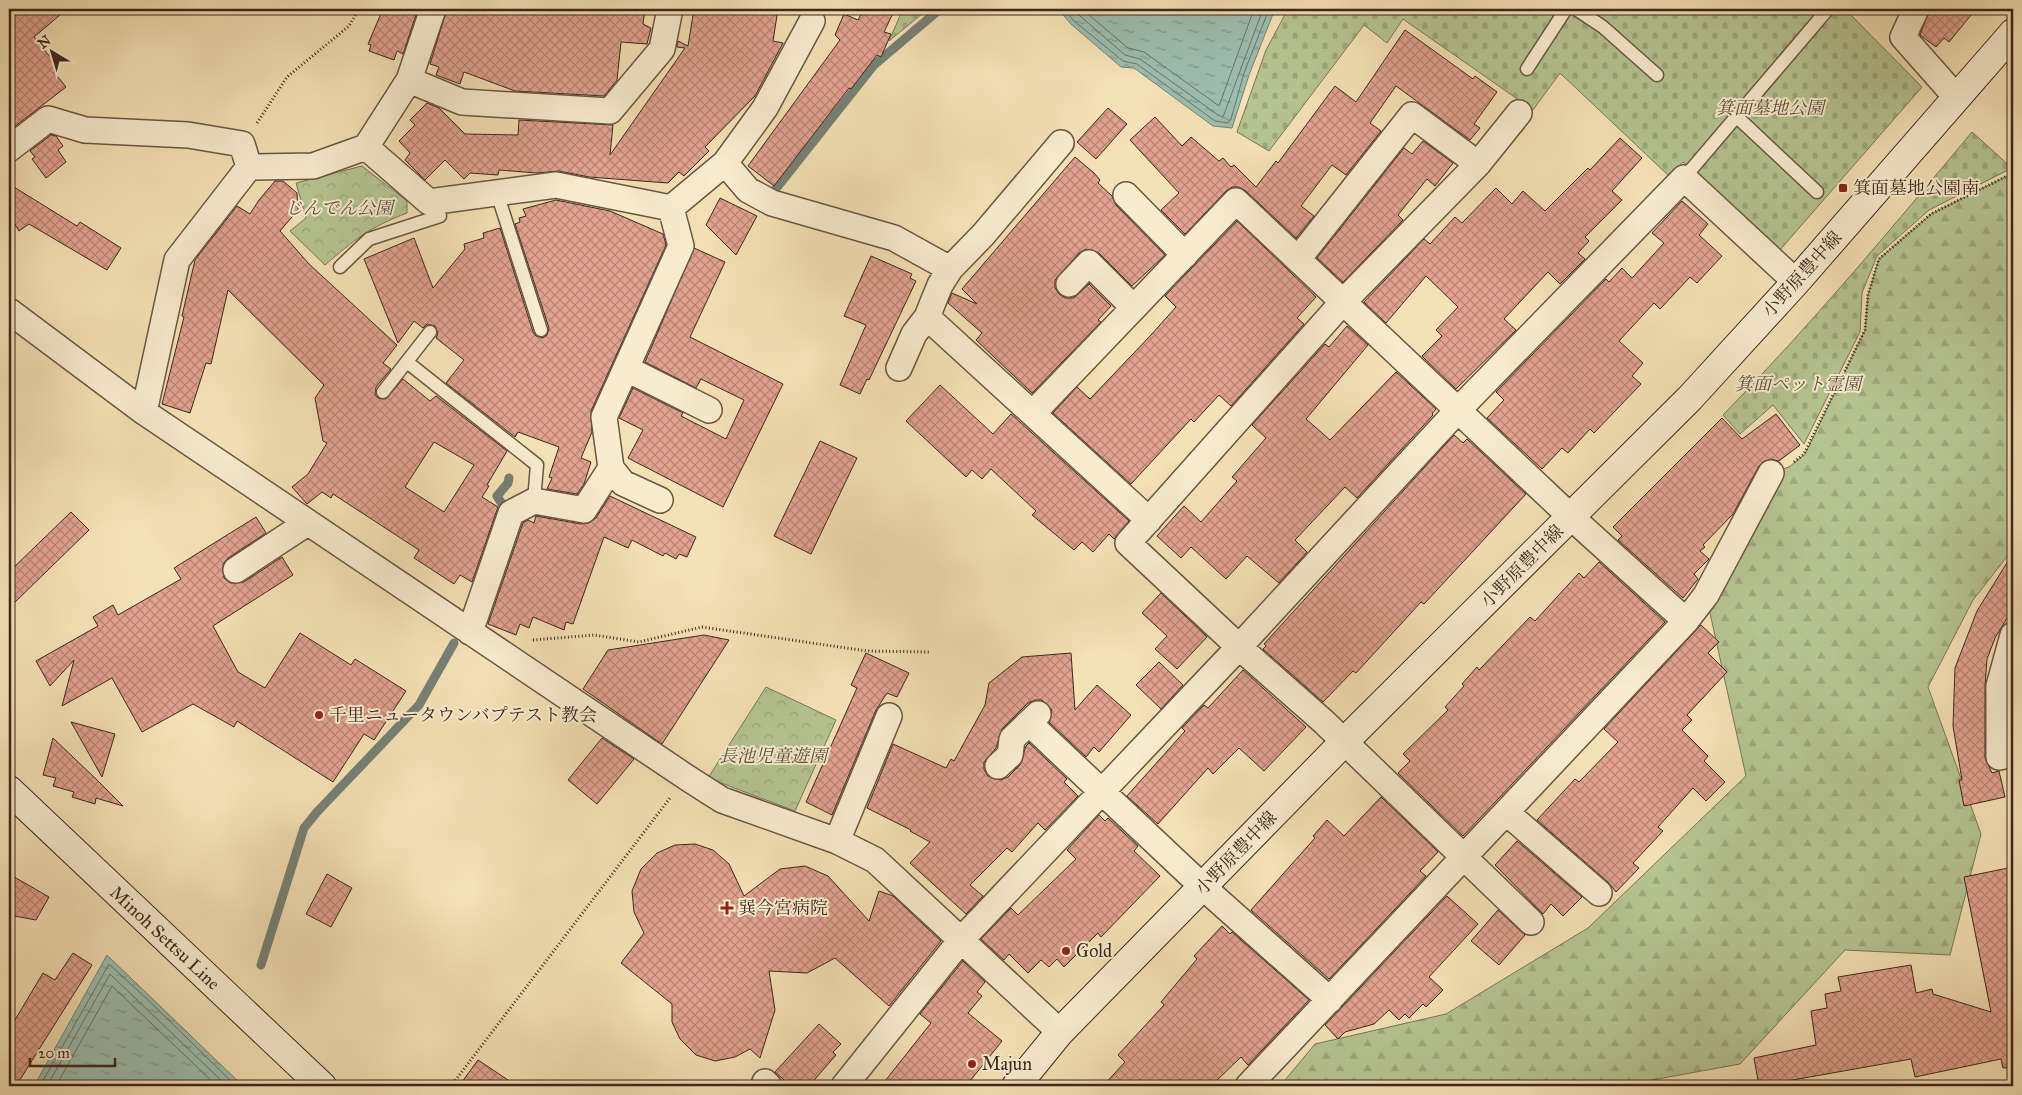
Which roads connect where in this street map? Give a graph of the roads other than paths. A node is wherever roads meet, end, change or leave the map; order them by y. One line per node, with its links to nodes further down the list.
1 (433, 9): 11 (street)
2 (670, 9): 11 (street)
3 (1566, 9): 9 (lane)
4 (1576, 9): 10 (lane)
5 (1828, 9): 14 (lane)
6 (1916, 9): 12 (street)
7 (812, 21): 19 (street)
8 (2013, 33): 12 (street, 小野原豊中線)
9 (1526, 69)
10 (1658, 75)
11 (409, 80): 16 (street)
12 (1957, 98): 31 (street, 小野原豊中線)
13 (1519, 113): 20 (street)
14 (1737, 117): 21 (lane); 22 (lane)
15 (1061, 143): 30 (street)
16 (366, 147): 18 (street); 25 (street)
17 (9, 149): 18 (street)
18 (246, 156): 45 (street)
19 (726, 163): 26 (street); 30 (street)
20 (1478, 164): 28 (street); 33 (street)
21 (1684, 178): 31 (street); 44 (street)
22 (1817, 192)
23 (497, 193): 25 (street); 26 (street); 37 (lane)
24 (1126, 195): 27 (street)
25 (430, 202): 29 (lane)
26 (672, 208): 41 (street)
27 (1185, 254): 28 (street); 34 (street)
28 (1298, 259): 33 (street)
29 (340, 267)
30 (950, 269): 36 (street)
31 (1796, 282): 51 (street, 小野原豊中線)
32 (1069, 284): 34 (street)
33 (1342, 303): 44 (street); 52 (street)
34 (1133, 307): 46 (street)
35 (9, 312): 45 (street)
36 (927, 317): 40 (street); 46 (street)
37 (541, 330)
38 (430, 332): 39 (lane)
39 (407, 362): 42 (lane); 50 (lane)
40 (899, 368)
41 (627, 369): 43 (street); 47 (street)
42 (383, 392)
43 (709, 410)
44 (1458, 410): 51 (street); 58 (street)
45 (144, 412): 53 (street)
46 (1034, 412): 52 (street)
47 (611, 468): 49 (street); 50 (street)
48 (1771, 472): 55 (street)
49 (660, 500)
50 (534, 501): 56 (street)
51 (1571, 517): 55 (street); 60 (street, 小野原豊中線)
52 (1149, 520): 58 (street)
53 (307, 523): 54 (street); 56 (street)
54 (236, 570)
55 (1686, 621): 65 (street)
56 (470, 632): 66 (street)
57 (2013, 635): 61 (street)
58 (1239, 647): 60 (street); 64 (street)
59 (888, 716): 66 (street)
60 (1344, 742): 67 (street); 68 (street, 小野原豊中線)
61 (2013, 754)
62 (998, 766): 64 (street)
63 (9, 790): 74 (street, Minoh Settsu Line)
64 (1102, 792): 68 (street); 71 (street)
65 (1507, 812): 67 (street); 69 (street)
66 (837, 841): 71 (street)
67 (1464, 858): 70 (street); 72 (street)
68 (1203, 887): 72 (street); 73 (street, 小野原豊中線)
69 (1599, 893)
70 (1531, 922)
71 (960, 940): 73 (street); 75 (street)
72 (1330, 1000): 77 (street)
73 (1060, 1032): 76 (street, 小野原豊中線)
74 (322, 1086)
75 (844, 1086)
76 (1016, 1086)
77 (1248, 1086)

